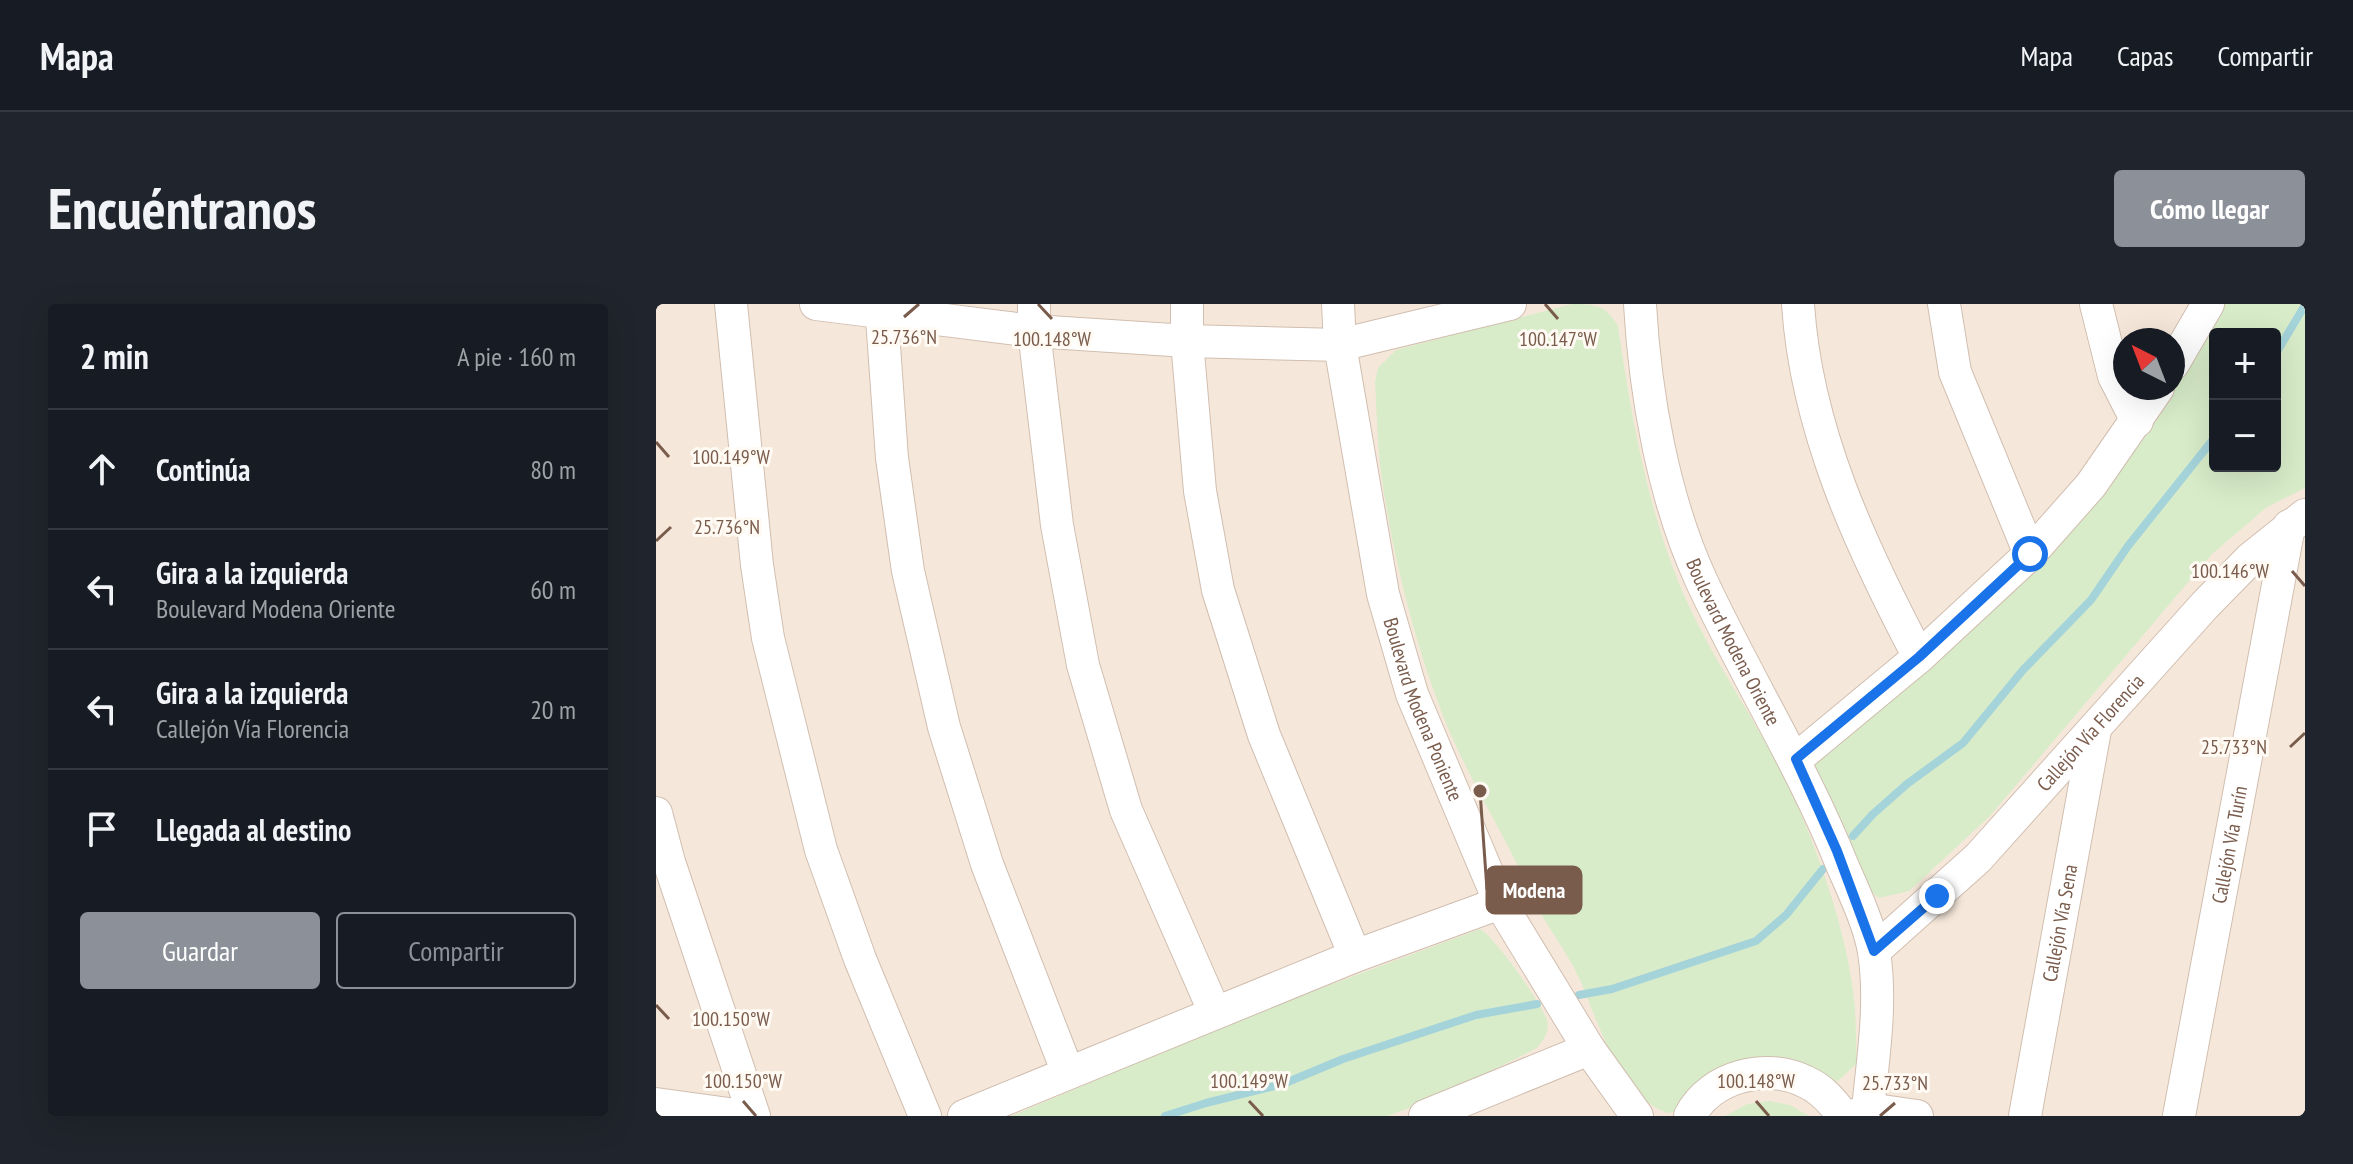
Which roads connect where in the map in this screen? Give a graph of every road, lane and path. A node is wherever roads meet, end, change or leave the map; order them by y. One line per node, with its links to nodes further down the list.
1 (731, 304): 34 (street)
2 (816, 304): 11 (street)
3 (1187, 304): 13 (street)
4 (1338, 304): 15 (street, Boulevard Modena Poniente)
5 (1640, 304): 22 (street, Boulevard Modena Oriente)
6 (1798, 304): 20 (street)
7 (1944, 304): 19 (street)
8 (2096, 304): 17 (street)
9 (2208, 304): 14 (street)
10 (1499, 306): 15 (street)
11 (881, 308): 12 (street); 29 (street)
12 (1034, 318): 13 (street); 27 (street)
13 (1187, 341): 15 (street); 26 (street)
14 (2185, 343)
15 (1340, 345): 24 (street, Boulevard Modena Poniente)
16 (2150, 400): 17 (street)
17 (2137, 421): 19 (street)
18 (2297, 520): 21 (street, Callejón Vía Florencia); 41 (street, Callejón Vía Turín)
19 (2030, 554): 20 (street)
20 (1919, 657): 22 (street)
21 (2095, 729): 25 (street, Callejón Vía Florencia); 40 (street, Callejón Vía Sena)
22 (1796, 759): 25 (street, Boulevard Modena Oriente)
23 (656, 813): 33 (street)
24 (1500, 903): 26 (street); 28 (street, Boulevard Modena Poniente)
25 (1874, 951): 31 (street, Boulevard Modena Oriente)
26 (1355, 956): 27 (street)
27 (1215, 1013): 29 (street)
28 (1589, 1049): 36 (street); 37 (street, Boulevard Modena Poniente)
29 (1068, 1073): 35 (street)
30 (656, 1104): 32 (street)
31 (1855, 1114): 38 (street); 39 (street)
32 (743, 1116)
33 (754, 1116)
34 (925, 1116)
35 (964, 1116)
36 (1425, 1116)
37 (1637, 1116)
38 (1690, 1116)
39 (1917, 1116)
40 (2025, 1116)
41 (2179, 1116)

